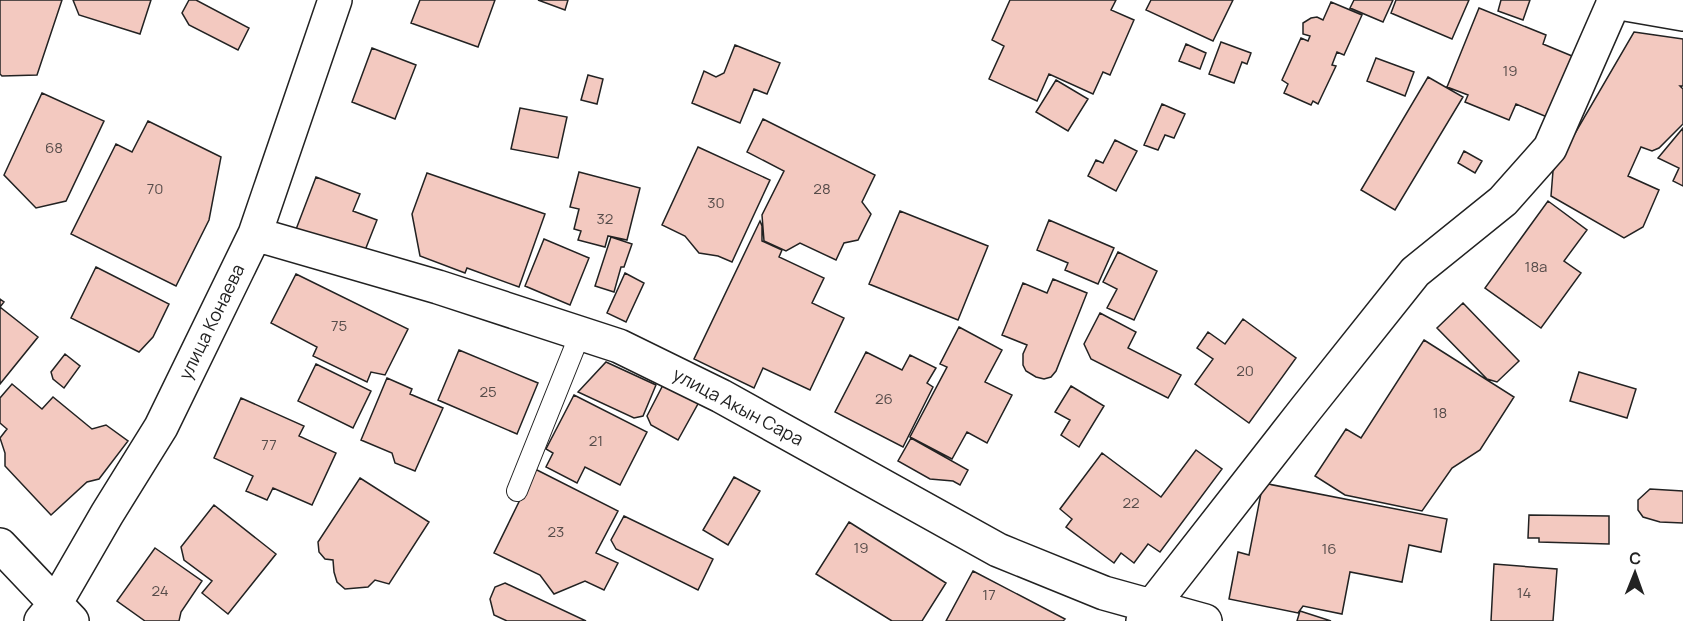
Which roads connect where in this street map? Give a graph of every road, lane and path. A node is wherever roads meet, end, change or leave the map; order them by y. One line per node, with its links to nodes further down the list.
1 (335, 0): 4 (street, улица Конаева)
2 (1614, 1): 3 (street); 8 (street)
3 (1683, 14)
4 (255, 234): 5 (street, улица Акын Сара); 9 (street, улица Конаева)
5 (580, 334): 6 (lane); 8 (street, улица Акын Сара)
6 (518, 491)
7 (0, 545): 9 (street)
8 (1147, 614): 10 (street, улица Акын Сара)
9 (56, 615)
10 (1205, 621)

